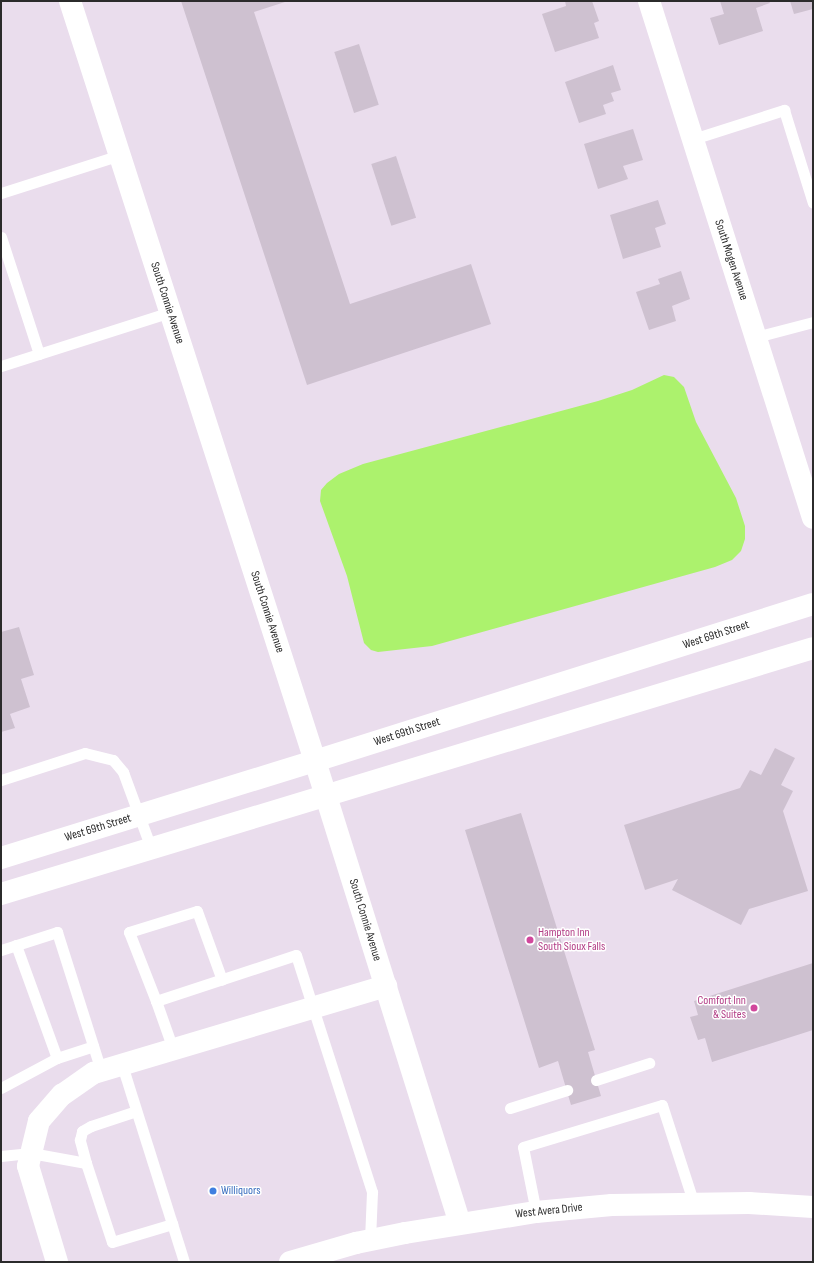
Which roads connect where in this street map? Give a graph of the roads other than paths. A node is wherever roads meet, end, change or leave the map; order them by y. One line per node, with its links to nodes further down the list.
1 (70, 1): 4 (street, South Connie Avenue)
2 (649, 1): 3 (street, South Mogen Avenue)
3 (693, 139): 6 (lane); 10 (street, South Mogen Avenue)
4 (120, 155): 5 (lane); 8 (street, South Connie Avenue)
5 (1, 193)
6 (813, 203)
7 (1, 237): 11 (lane)
8 (170, 312): 11 (lane); 16 (street, South Connie Avenue)
9 (813, 322): 10 (lane)
10 (756, 337): 13 (street, South Mogen Avenue)
11 (39, 354): 12 (lane)
12 (1, 366)
13 (813, 518)
14 (813, 604): 16 (street, West 69th Street)
15 (813, 648): 18 (street)
16 (315, 762): 18 (street, South Connie Avenue); 19 (street, West 69th Street)
17 (1, 780): 19 (lane)
18 (326, 796): 20 (street); 26 (street, South Connie Avenue)
19 (139, 815): 20 (lane); 21 (street, West 69th Street)
20 (152, 848): 22 (street)
21 (1, 858)
22 (1, 894)
23 (16, 945): 24 (lane); 29 (lane); 31 (lane)
24 (1, 950)
25 (222, 980): 27 (lane); 27 (lane); 28 (lane)
26 (386, 986): 28 (street); 45 (street, South Connie Avenue)
27 (156, 1001): 30 (lane)
28 (314, 1008): 30 (street); 47 (lane)
29 (93, 1046): 31 (lane); 33 (lane)
30 (173, 1049): 33 (street)
31 (57, 1058): 35 (lane)
32 (649, 1064): 34 (lane)
33 (111, 1068): 38 (lane); 39 (street)
34 (596, 1080)
35 (1, 1088)
36 (567, 1090): 37 (lane)
37 (510, 1108)
38 (136, 1110): 41 (lane); 46 (lane)
39 (31, 1153): 40 (lane); 41 (lane); 48 (street)
40 (1, 1156)
41 (86, 1162): 46 (lane)
42 (694, 1204): 43 (street, West Avera Drive); 44 (street, West Avera Drive); 44 (lane)
43 (813, 1207)
44 (536, 1212): 45 (street, West Avera Drive)
45 (460, 1223): 47 (street, West Avera Drive)
46 (172, 1224): 49 (lane)
47 (370, 1240): 50 (street, West Avera Drive)
48 (57, 1262)
49 (184, 1262)
50 (290, 1262)

